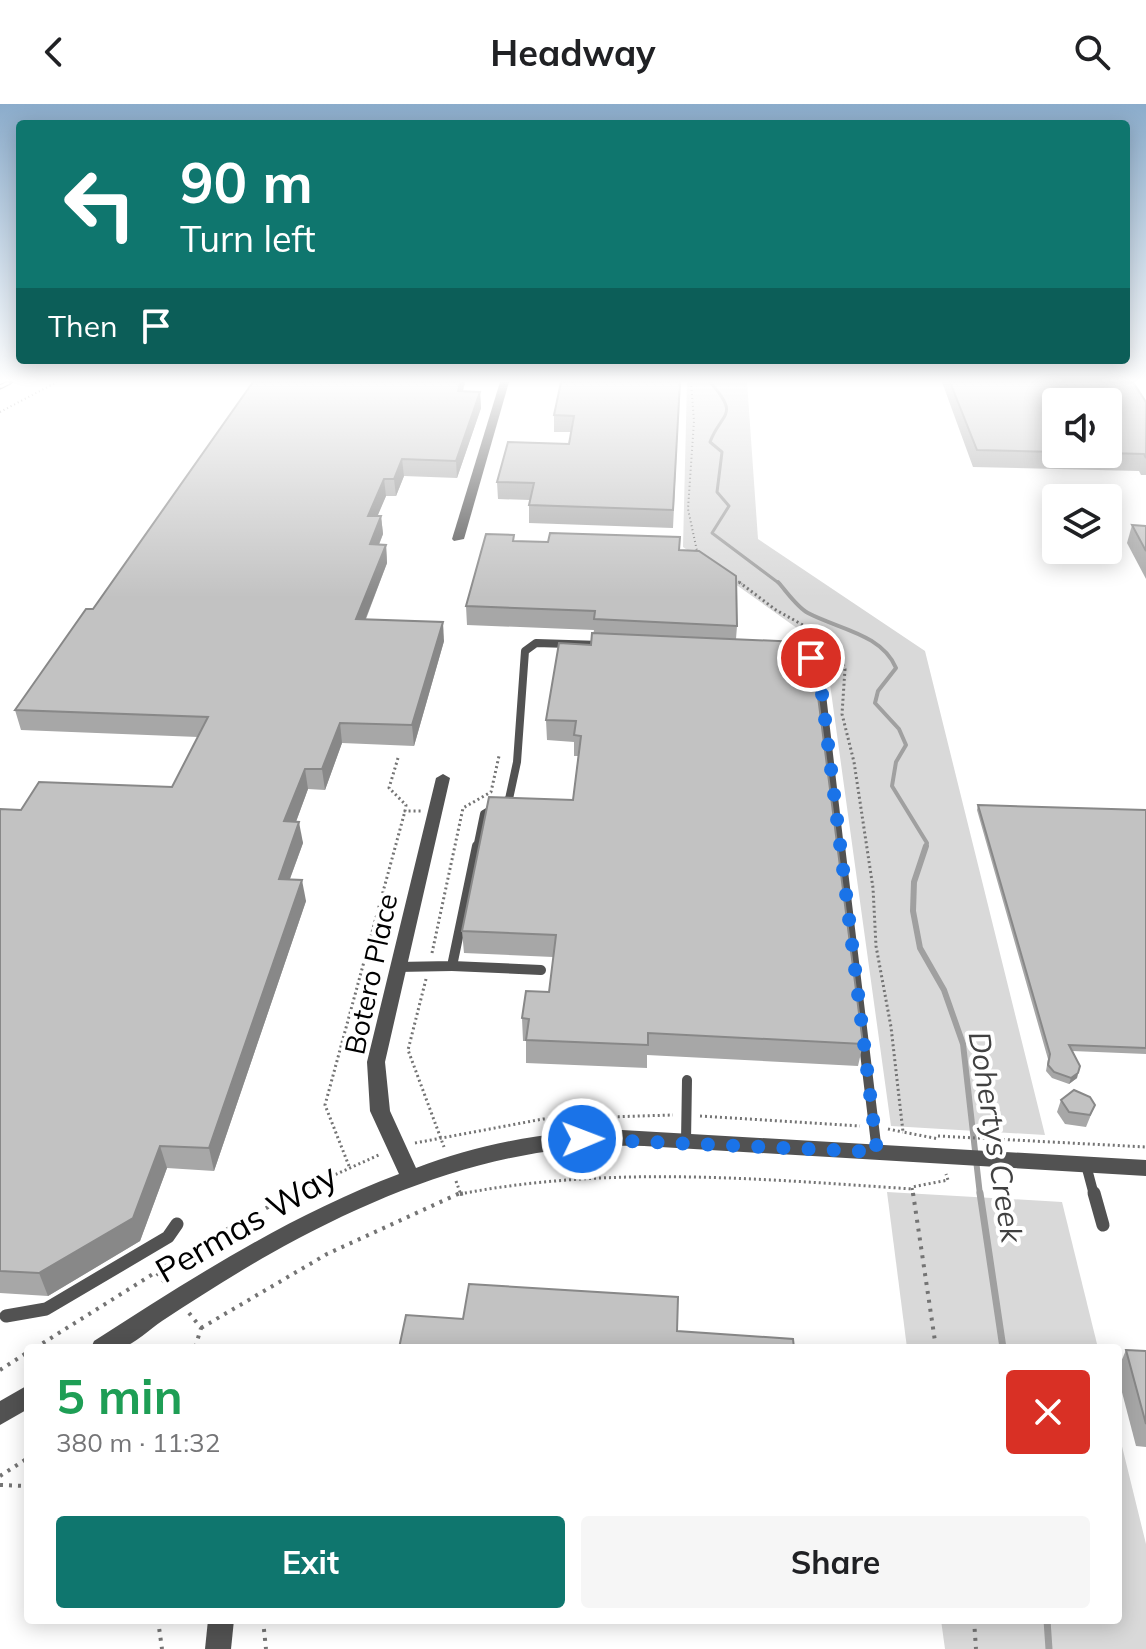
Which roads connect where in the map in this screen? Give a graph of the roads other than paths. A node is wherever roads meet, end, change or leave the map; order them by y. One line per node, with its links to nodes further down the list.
1 (483, 454): 2 (street)
2 (458, 539)
3 (610, 645): 6 (lane)
4 (787, 652): 11 (lane)
5 (443, 778): 7 (street, Botero Place)
6 (452, 966): 7 (lane); 8 (lane)
7 (397, 967): 14 (street, Botero Place)
8 (541, 970)
9 (687, 1080): 10 (lane)
10 (686, 1141): 11 (street, Permas Way); 14 (street, Permas Way)
11 (877, 1152): 12 (street, Permas Way)
12 (1086, 1165): 13 (street, Permas Way); 16 (lane)
13 (1146, 1168)
14 (411, 1178): 18 (street, Permas Way)
15 (177, 1224): 17 (lane)
16 (1103, 1225)
17 (6, 1316)
18 (108, 1344)
19 (24, 1399): 20 (street)
20 (0, 1414)
21 (221, 1624): 22 (street)
22 (218, 1649)

